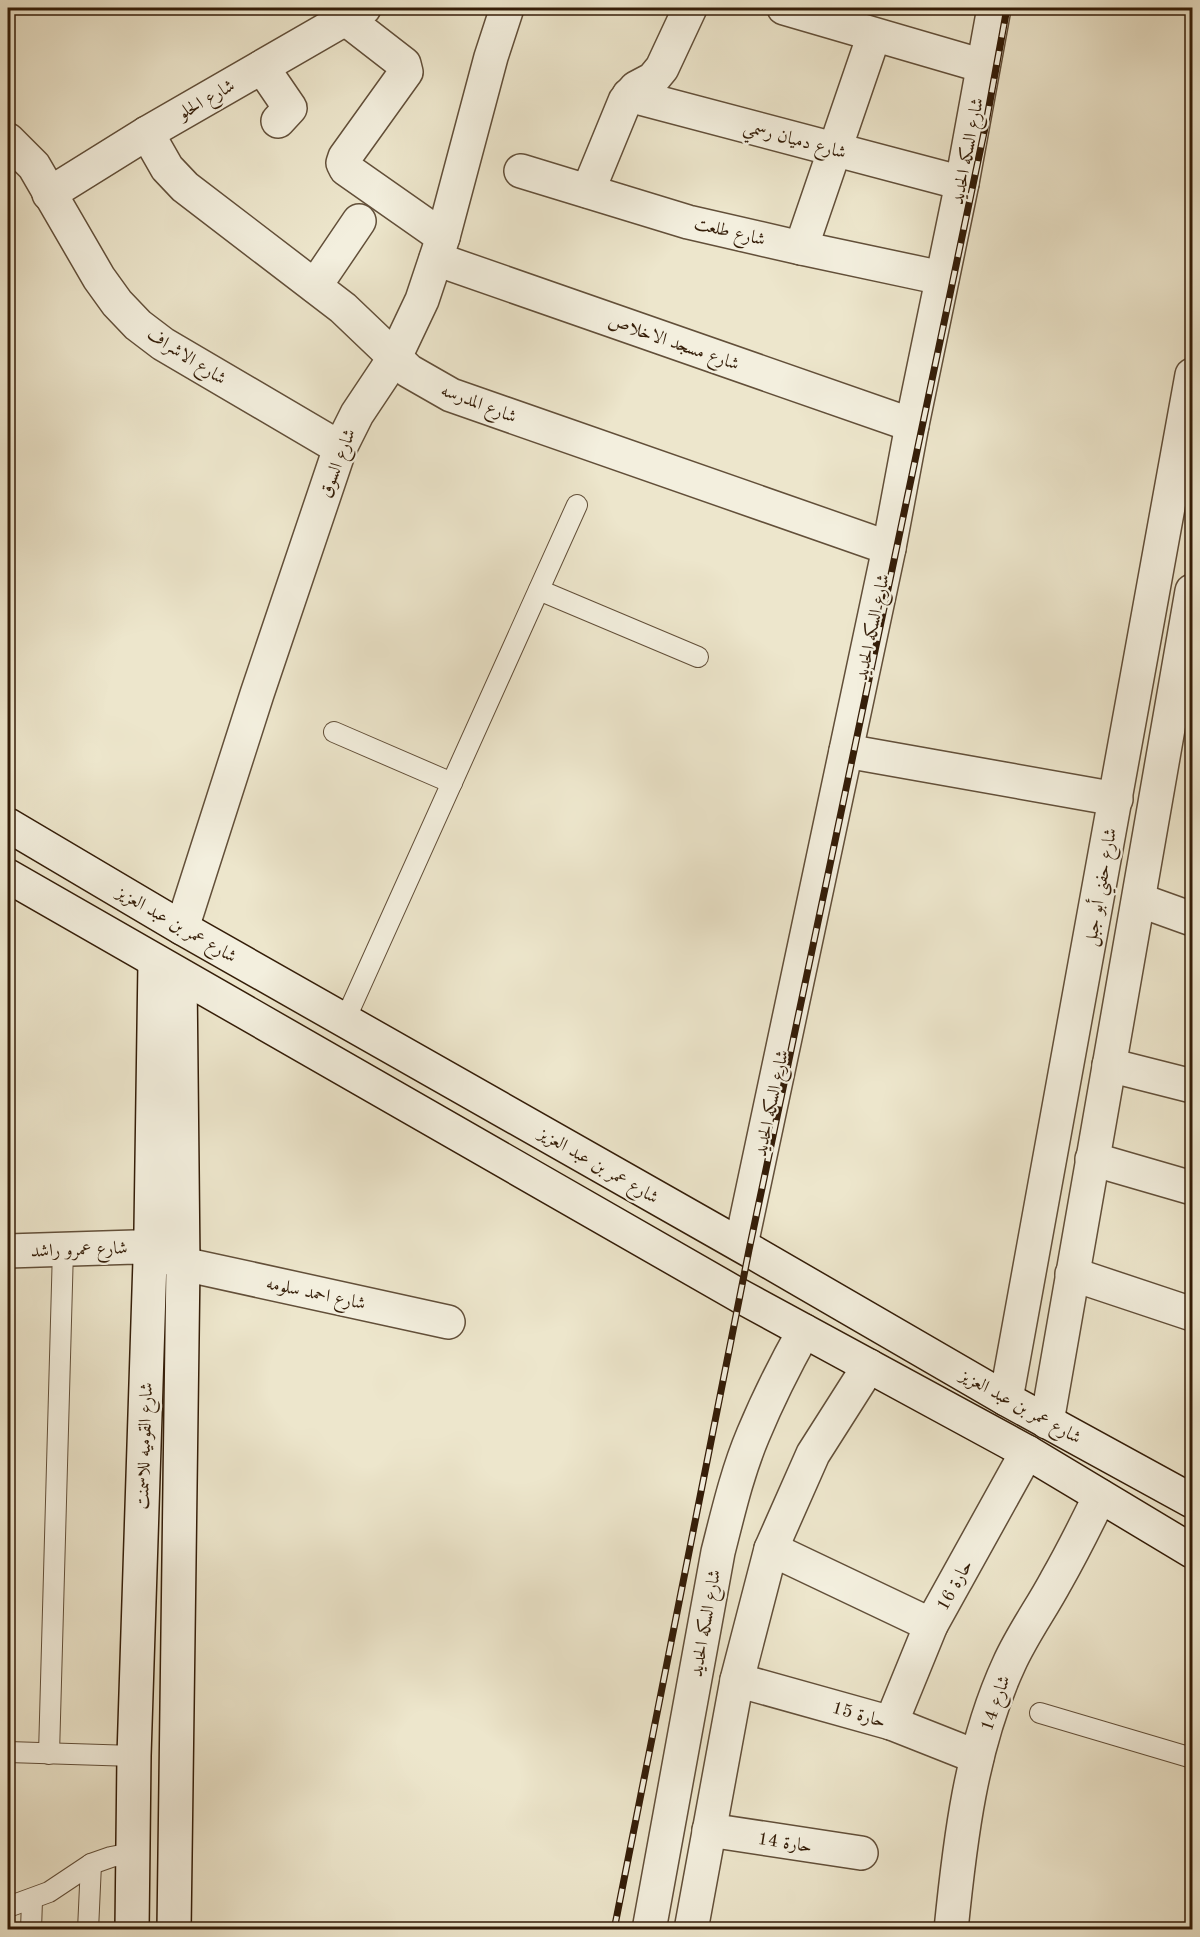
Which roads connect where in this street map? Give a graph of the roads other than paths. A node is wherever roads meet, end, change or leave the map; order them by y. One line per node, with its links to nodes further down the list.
1 (507, 8): 20 (street, شارع السوق)
2 (690, 8): 10 (street)
3 (784, 8): 6 (street)
4 (994, 8): 8 (street, شارع السكه الحديد)
5 (355, 13): 9 (street, شارع الحلو); 20 (street, شارع مسجد الاخلاص)
6 (821, 13): 7 (street)
7 (874, 34): 8 (street); 14 (street)
8 (983, 66): 16 (street, شارع السكه الحديد)
9 (262, 67): 11 (street); 12 (street, شارع الحلو)
10 (629, 95): 14 (street, شارع دميان رسمي); 17 (street)
11 (278, 121)
12 (147, 134): 18 (street, شارع الحلو); 23 (street, شارع المدرسه)
13 (8, 140): 18 (street, شارع الاشراف)
14 (834, 149): 16 (street, شارع دميان رسمي); 21 (street)
15 (521, 171): 17 (street, شارع طلعت)
16 (962, 183): 22 (street, شارع السكه الحديد)
17 (588, 191): 21 (street, شارع طلعت)
18 (50, 194): 27 (street, شارع الاشراف)
19 (359, 221): 23 (street)
20 (440, 248): 24 (street, شارع السوق); 26 (street, شارع مسجد الاخلاص)
21 (801, 248): 22 (street, شارع طلعت)
22 (942, 278): 26 (street, شارع السكه الحديد)
23 (315, 286): 24 (street, شارع المدرسه)
24 (395, 357): 27 (street, شارع السوق); 29 (street, شارع المدرسه)
25 (1192, 375): 36 (street, شارع حفني أبو جبل)
26 (912, 425): 29 (street, شارع السكه الحديد)
27 (340, 448): 41 (street, شارع السوق)
28 (577, 505): 30 (lane)
29 (889, 548): 34 (street, شارع السكه الحديد)
30 (538, 590): 32 (lane); 35 (lane)
31 (1192, 591): 39 (street)
32 (698, 657)
33 (334, 732): 35 (lane)
34 (846, 751): 36 (street); 49 (street, شارع السكه الحديد)
35 (452, 783): 43 (lane)
36 (1116, 799): 60 (street, شارع حفني أبو جبل)
37 (8, 825): 41 (street, شارع عمر بن عبد العزيز)
38 (8, 876): 42 (street, شارع عمر بن عبد العزيز)
39 (1139, 900): 40 (street); 44 (street)
40 (1192, 920)
41 (182, 928): 43 (street, شارع عمر بن عبد العزيز)
42 (168, 969): 51 (street, شارع القوميه للاسمنت); 53 (street, شارع عمر بن عبد العزيز); 54 (street, شارع القوميه للاسمنت)
43 (345, 1020): 48 (street, شارع عمر بن عبد العزيز)
44 (1109, 1065): 45 (street); 46 (street)
45 (1192, 1086)
46 (1092, 1159): 47 (street); 55 (street)
47 (1192, 1188)
48 (692, 1217): 49 (street, شارع عمر بن عبد العزيز); 53 (street)
49 (741, 1245): 60 (street, شارع عمر بن عبد العزيز)
50 (63, 1249): 51 (street, شارع عمرو راشد); 52 (street, شارع عمرو راشد); 72 (lane)
51 (150, 1250): 54 (street, شارع عمرو راشد); 73 (street, شارع القوميه للاسمنت)
52 (8, 1251)
53 (671, 1256): 58 (street, شارع عمر بن عبد العزيز)
54 (183, 1264): 57 (street, شارع احمد سلومه); 78 (street, شارع القوميه للاسمنت)
55 (1072, 1274): 56 (street); 61 (street)
56 (1192, 1314)
57 (448, 1322)
58 (804, 1331): 59 (street, شارع عمر بن عبد العزيز); 87 (street, شارع السكه الحديد)
59 (869, 1366): 62 (street, شارع عمر بن عبد العزيز); 65 (street)
60 (1006, 1399): 61 (street, شارع عمر بن عبد العزيز)
61 (1047, 1422): 64 (street, شارع عمر بن عبد العزيز)
62 (1028, 1452): 63 (street, شارع عمر بن عبد العزيز); 67 (street, حارة 16)
63 (1100, 1496): 66 (street, شارع عمر بن عبد العزيز); 74 (street, شارع 14)
64 (1192, 1501)
65 (771, 1550): 67 (street); 68 (street)
66 (1192, 1551)
67 (931, 1625): 70 (street, حارة 16)
68 (737, 1680): 70 (street, حارة 15); 76 (street)
69 (1040, 1713): 75 (lane)
70 (891, 1723): 74 (street, حارة 15)
71 (8, 1752): 72 (lane)
72 (48, 1754): 73 (lane)
73 (134, 1756): 77 (street, شارع القوميه للاسمنت)
74 (978, 1757): 89 (street, شارع 14)
75 (1192, 1758)
76 (709, 1830): 79 (street, حارة 14); 88 (street)
77 (132, 1853): 78 (street); 80 (lane); 85 (street, شارع القوميه للاسمنت)
78 (176, 1853): 86 (street, شارع القوميه للاسمنت)
79 (861, 1853)
80 (90, 1864): 81 (lane); 84 (lane)
81 (32, 1900): 82 (lane); 83 (lane)
82 (8, 1907)
83 (31, 1929)
84 (88, 1929)
85 (132, 1929)
86 (174, 1929)
87 (649, 1929)
88 (690, 1929)
89 (951, 1929)

